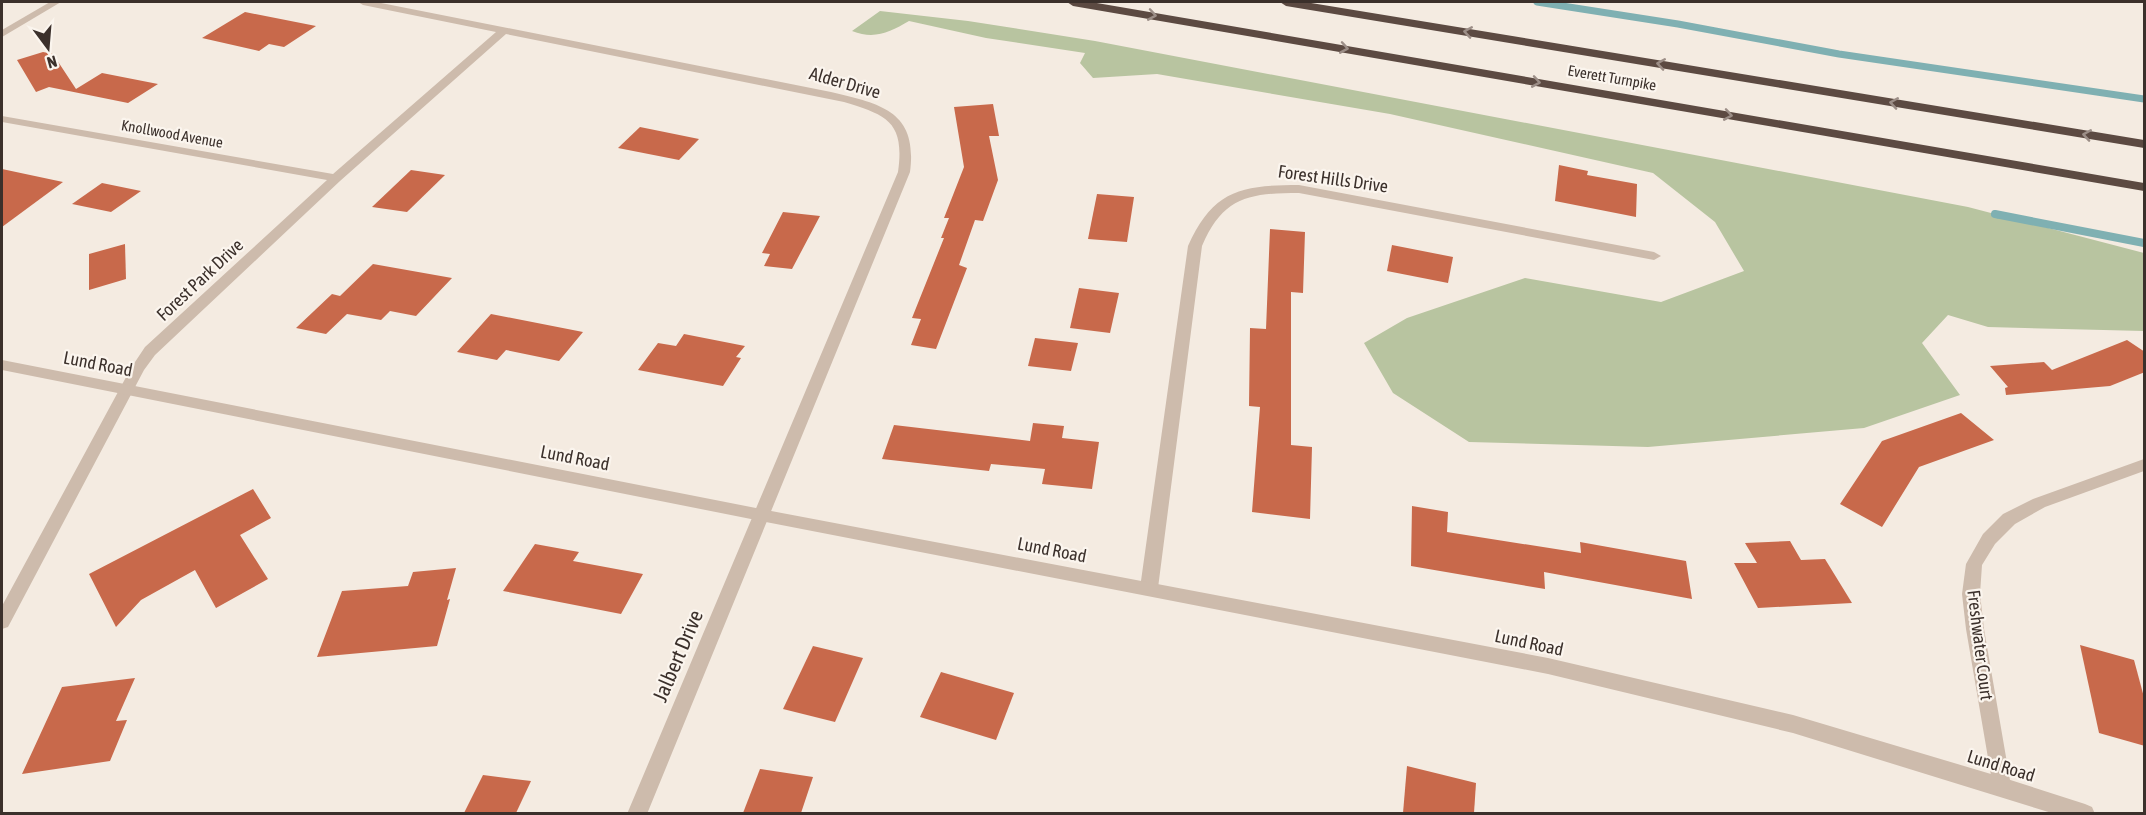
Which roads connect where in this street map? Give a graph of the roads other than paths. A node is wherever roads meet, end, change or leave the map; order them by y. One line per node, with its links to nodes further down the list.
1 (56, 2): 6 (street)
2 (363, 2): 5 (street, Alder Drive)
3 (1073, 2): 10 (highway, Everett Turnpike, one-way to 10)
4 (1286, 2): 8 (highway, Everett Turnpike, one-way to 4)
5 (504, 30): 9 (street, Forest Park Drive); 15 (street, Alder Drive)
6 (2, 34)
7 (2, 119): 9 (street, Knollwood Avenue)
8 (2145, 144)
9 (336, 178): 13 (street, Forest Park Drive)
10 (2145, 187)
11 (1654, 256): 16 (street, Forest Hills Drive)
12 (2, 366): 13 (street, Lund Road)
13 (126, 389): 15 (street, Lund Road); 17 (street, Forest Park Drive)
14 (2145, 465): 18 (street, Freshwater Court)
15 (761, 515): 16 (street, Lund Road); 19 (street, Jalbert Drive)
16 (1149, 588): 18 (street, Lund Road)
17 (2, 622)
18 (2001, 786): 20 (street, Lund Road)
19 (637, 813)
20 (2085, 813)

